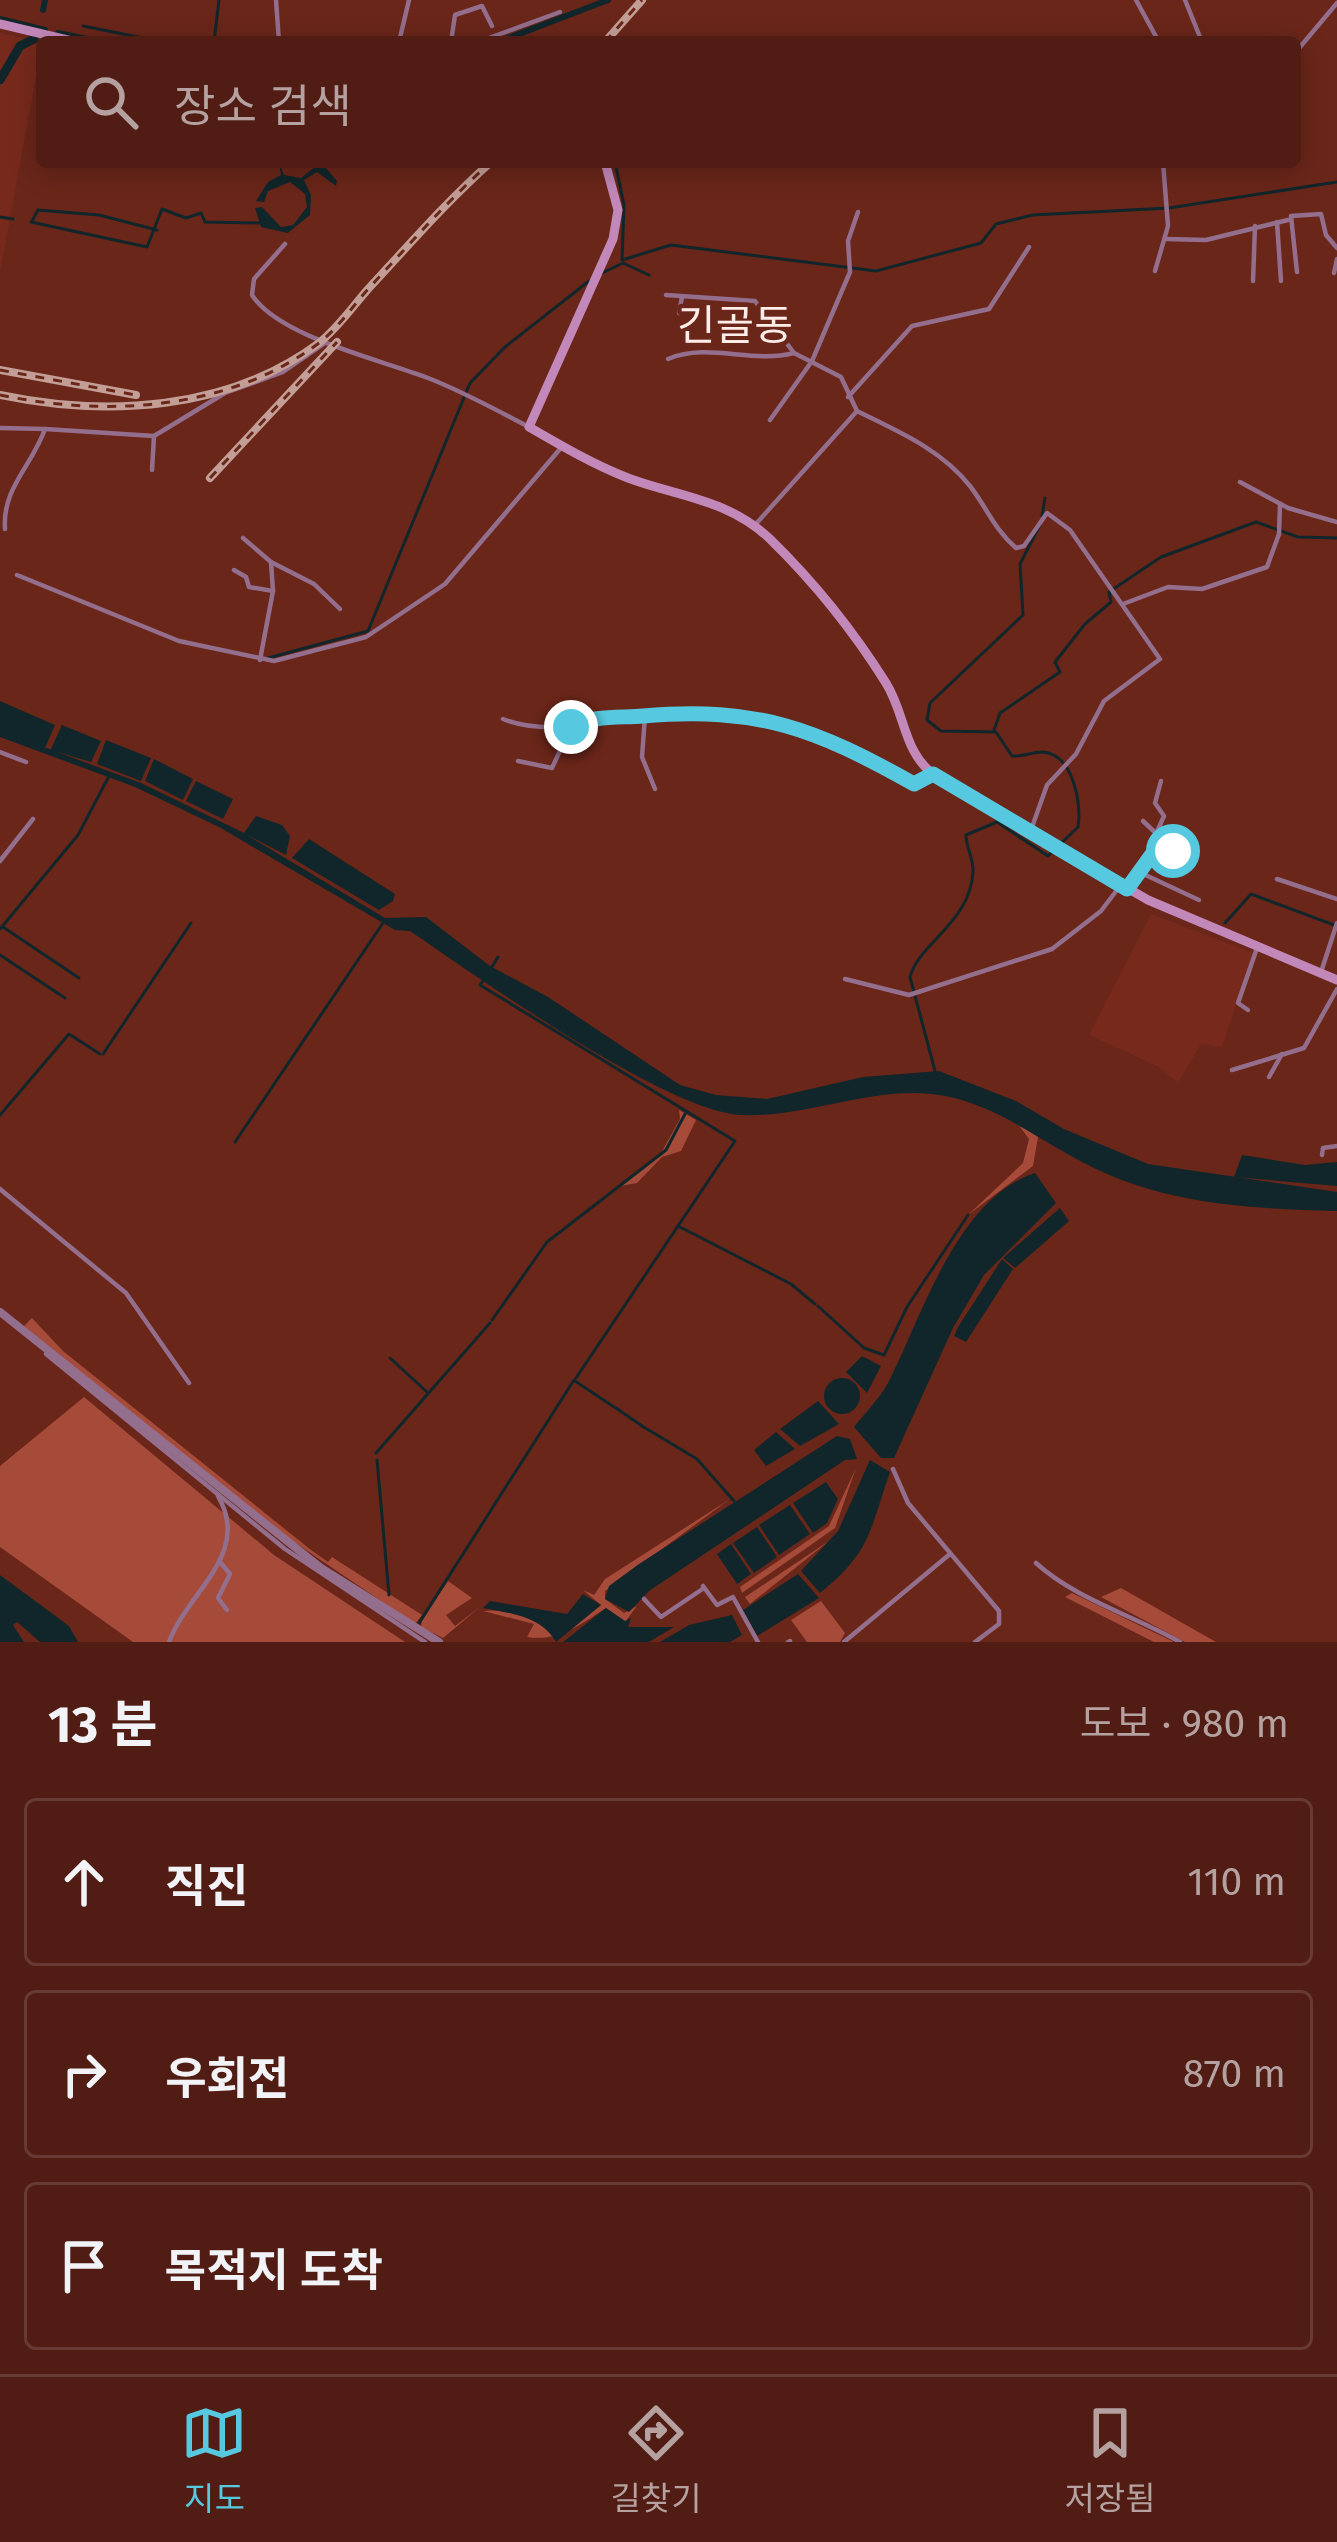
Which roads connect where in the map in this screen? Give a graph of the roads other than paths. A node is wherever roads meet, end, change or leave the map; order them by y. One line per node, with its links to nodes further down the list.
1 (276, 0): 10 (street)
2 (409, 0): 11 (street)
3 (1136, 0): 14 (street)
4 (1185, 0): 15 (street)
5 (1337, 3): 16 (street)
6 (560, 12): 13 (street)
7 (0, 24): 9 (main road)
8 (492, 26): 12 (street)
9 (51, 36)
10 (279, 36)
11 (400, 36)
12 (452, 36)
13 (494, 36)
14 (1156, 36)
15 (1200, 36)
16 (1301, 46)
17 (607, 168): 43 (main road)
18 (1163, 168): 23 (street)
19 (858, 212): 39 (street)
20 (1288, 220): 21 (street); 26 (street); 29 (street)
21 (1277, 222): 22 (street); 32 (street)
22 (1255, 226): 23 (street); 31 (street)
23 (1166, 239): 28 (street)
24 (285, 244): 36 (street)
25 (1029, 247): 40 (street)
26 (1337, 248)
27 (1337, 260): 30 (street)
28 (1154, 271)
29 (1297, 272)
30 (1334, 273)
31 (1253, 281)
32 (1281, 281)
33 (665, 295): 34 (street)
34 (682, 297): 35 (street); 37 (street)
35 (680, 313)
36 (325, 343): 43 (street); 46 (street)
37 (794, 353): 38 (street); 39 (street)
38 (668, 358)
39 (812, 362): 40 (street); 42 (street)
40 (848, 397): 41 (street)
41 (857, 411): 52 (street); 59 (street)
42 (770, 420)
43 (529, 427): 47 (main road)
44 (0, 428): 45 (street)
45 (45, 429): 46 (street); 53 (street)
46 (154, 436): 48 (street)
47 (564, 445): 52 (main road); 61 (street)
48 (152, 470)
49 (1240, 482): 50 (street)
50 (1280, 504): 51 (street); 59 (street)
51 (1337, 522)
52 (754, 525): 68 (main road)
53 (5, 529)
54 (243, 538): 55 (street)
55 (272, 562): 58 (street); 60 (street)
56 (234, 570): 58 (street)
57 (17, 574): 61 (street)
58 (274, 592): 61 (street)
59 (1123, 604): 73 (street)
60 (340, 609)
61 (260, 660)
62 (645, 716): 64 (street); 68 (street); 70 (street)
63 (503, 719): 64 (street)
64 (571, 727): 66 (street)
65 (0, 752): 67 (street)
66 (518, 761)
67 (26, 762)
68 (933, 774): 73 (main road)
69 (1162, 782): 74 (street)
70 (655, 789)
71 (33, 819): 77 (street)
72 (1143, 821): 74 (street)
73 (1030, 831): 80 (main road)
74 (1156, 834): 75 (street)
75 (1161, 842): 76 (street); 78 (street)
76 (1182, 858)
77 (0, 860)
78 (1139, 872): 80 (street); 82 (street)
79 (1277, 879): 81 (street)
80 (1124, 887): 84 (main road); 86 (street)
81 (1337, 899)
82 (1199, 900)
83 (1337, 926): 85 (street)
84 (1257, 948): 85 (main road); 88 (street)
85 (1321, 974): 87 (main road)
86 (845, 979)
87 (1337, 985): 89 (street)
88 (1249, 1010)
89 (1282, 1054): 90 (street); 91 (street)
90 (1232, 1070)
91 (1269, 1077)
92 (1337, 1146): 93 (street)
93 (1322, 1155)
94 (0, 1189): 96 (street)
95 (4, 1315): 98 (street); 106 (street)
96 (189, 1383)
97 (893, 1469): 99 (street)
98 (215, 1492): 100 (street); 105 (street)
99 (950, 1554): 108 (street); 109 (street)
100 (220, 1562): 103 (street); 104 (street)
101 (1036, 1563): 110 (street)
102 (644, 1599): 107 (street)
103 (227, 1610)
104 (170, 1642)
105 (424, 1642)
106 (439, 1642)
107 (758, 1642)
108 (844, 1642)
109 (975, 1642)
110 (1180, 1642)

